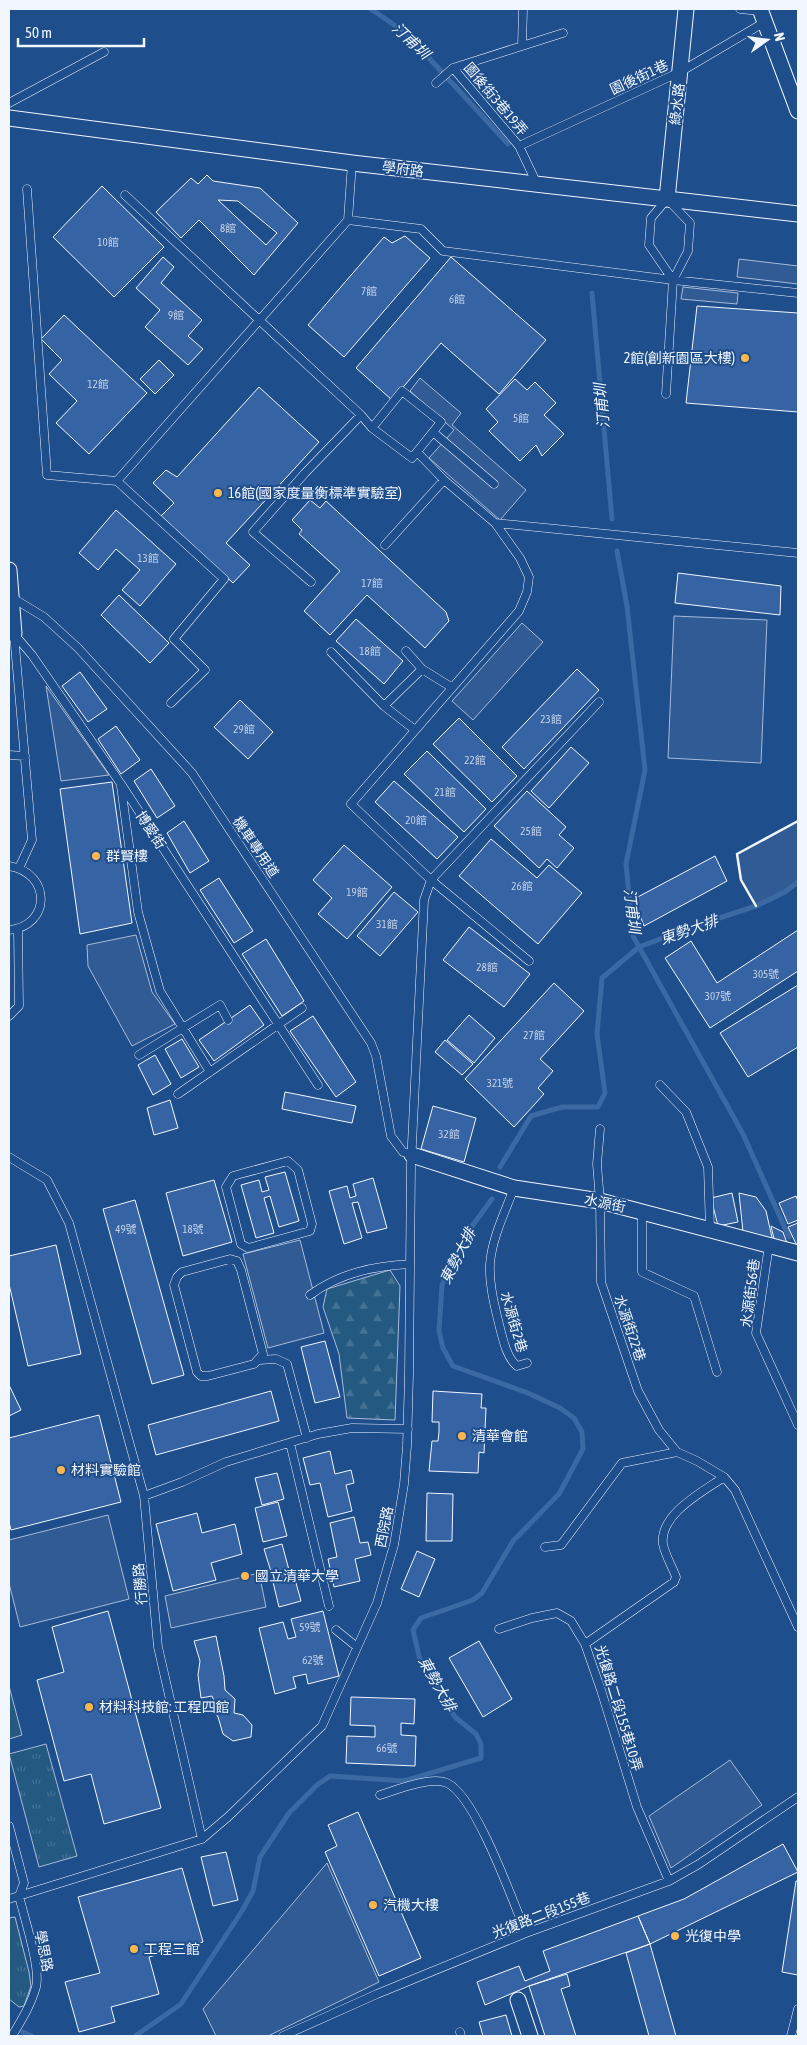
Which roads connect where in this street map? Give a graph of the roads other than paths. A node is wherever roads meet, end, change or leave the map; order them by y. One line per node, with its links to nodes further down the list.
1 (523, 9): 6 (lane)
2 (686, 9): 9 (street, 綠水路)
3 (740, 9): 4 (lane)
4 (762, 14): 9 (lane, 園後街1巷); 12 (street)
5 (563, 33): 6 (lane, 園後街3巷19弄)
6 (522, 46): 8 (lane, 園後街3巷19弄)
7 (104, 52): 11 (lane)
8 (453, 68): 10 (lane); 14 (lane, 園後街3巷19弄)
9 (680, 72): 14 (lane, 園後街1巷); 19 (street, 綠水路)
10 (436, 83)
11 (9, 103)
12 (798, 111)
13 (9, 118): 15 (street, 學府路)
14 (519, 146): 16 (lane, 園後街3巷19弄)
15 (352, 163): 16 (street, 學府路); 21 (lane)
16 (537, 184): 19 (street, 學府路)
17 (27, 189): 31 (lane)
18 (125, 195): 24 (lane)
19 (667, 199): 20 (street, 學府路); 22 (lane); 22 (lane)
20 (798, 214)
21 (348, 220): 22 (lane); 24 (lane)
22 (673, 280): 23 (lane); 25 (lane)
23 (798, 293)
24 (260, 321): 26 (lane); 31 (lane)
25 (666, 394)
26 (361, 415): 27 (lane); 37 (lane)
27 (372, 428): 28 (lane); 29 (lane)
28 (433, 432): 29 (lane); 32 (lane)
29 (417, 452): 30 (lane)
30 (444, 480): 33 (lane); 34 (lane)
31 (117, 481): 45 (lane)
32 (494, 484)
33 (495, 523): 35 (lane); 43 (lane)
34 (385, 545)
35 (798, 553)
36 (9, 570): 38 (street)
37 (312, 582)
38 (9, 597): 39 (street); 68 (lane, 機車專用道)
39 (14, 634): 49 (lane); 50 (lane, 博愛街)
40 (406, 651): 42 (lane)
41 (331, 652): 46 (lane)
42 (422, 669): 43 (lane); 46 (lane)
43 (451, 687): 47 (lane)
44 (598, 702): 53 (lane)
45 (172, 703)
46 (384, 706): 47 (lane)
47 (415, 730): 53 (lane)
48 (9, 755): 49 (lane)
49 (25, 756): 52 (lane)
50 (121, 784): 60 (lane, 博愛街); 61 (lane)
51 (9, 866): 52 (lane)
52 (19, 868): 54 (lane)
53 (431, 880): 56 (lane); 68 (lane, 西院路)
54 (18, 929): 55 (lane); 58 (lane)
55 (9, 930)
56 (529, 961)
57 (302, 1008): 60 (lane)
58 (9, 1016)
59 (228, 1020): 61 (lane)
60 (278, 1025): 63 (lane); 64 (lane, 博愛街)
61 (183, 1029): 62 (lane); 63 (lane)
62 (139, 1055)
63 (210, 1072): 66 (lane)
64 (318, 1085)
65 (660, 1085): 74 (lane)
66 (178, 1094)
67 (600, 1129): 71 (lane, 水源街22巷)
68 (412, 1155): 70 (street, 水源街); 77 (lane, 西院路)
69 (9, 1157): 88 (lane, 行勝路)
70 (514, 1188): 71 (street, 水源街); 80 (lane, 水源街2巷)
71 (600, 1200): 72 (street, 水源街); 86 (lane, 水源街22巷)
72 (642, 1212): 74 (street, 水源街); 81 (lane)
73 (312, 1224): 73 (lane)
74 (710, 1230): 75 (street, 水源街)
75 (769, 1245): 76 (street, 水源街); 82 (lane, 水源街56巷)
76 (798, 1253)
77 (410, 1264): 78 (lane); 83 (lane, 西院路)
78 (310, 1295)
79 (259, 1360): 79 (lane); 84 (lane)
80 (526, 1363)
81 (717, 1372)
82 (798, 1425)
83 (408, 1428): 84 (lane); 95 (lane, 西院路)
84 (307, 1438): 85 (lane)
85 (290, 1443): 88 (lane); 90 (lane)
86 (677, 1452): 87 (lane); 89 (lane)
87 (724, 1477): 91 (lane); 94 (lane, 光復路二段155巷10弄)
88 (144, 1496): 99 (lane, 行勝路)
89 (545, 1547)
90 (328, 1606)
91 (798, 1627)
92 (499, 1629): 94 (lane)
93 (336, 1630): 95 (lane)
94 (585, 1644): 100 (lane, 光復路二段155巷10弄)
95 (357, 1647): 99 (lane, 西院路)
96 (380, 1795): 103 (lane)
97 (798, 1797): 100 (lane, 光復路二段155巷)
98 (9, 1826): 101 (lane, 學思路)
99 (202, 1839): 101 (lane)
100 (669, 1880): 103 (lane, 光復路二段155巷)
101 (19, 1896): 102 (lane); 106 (lane, 學思路)
102 (9, 1899)
103 (526, 1933): 107 (lane, 光復路二段155巷)
104 (518, 2000): 108 (street)
105 (798, 2009): 109 (lane)
106 (12, 2036)
107 (283, 2036)
108 (530, 2036)
109 (791, 2036)

